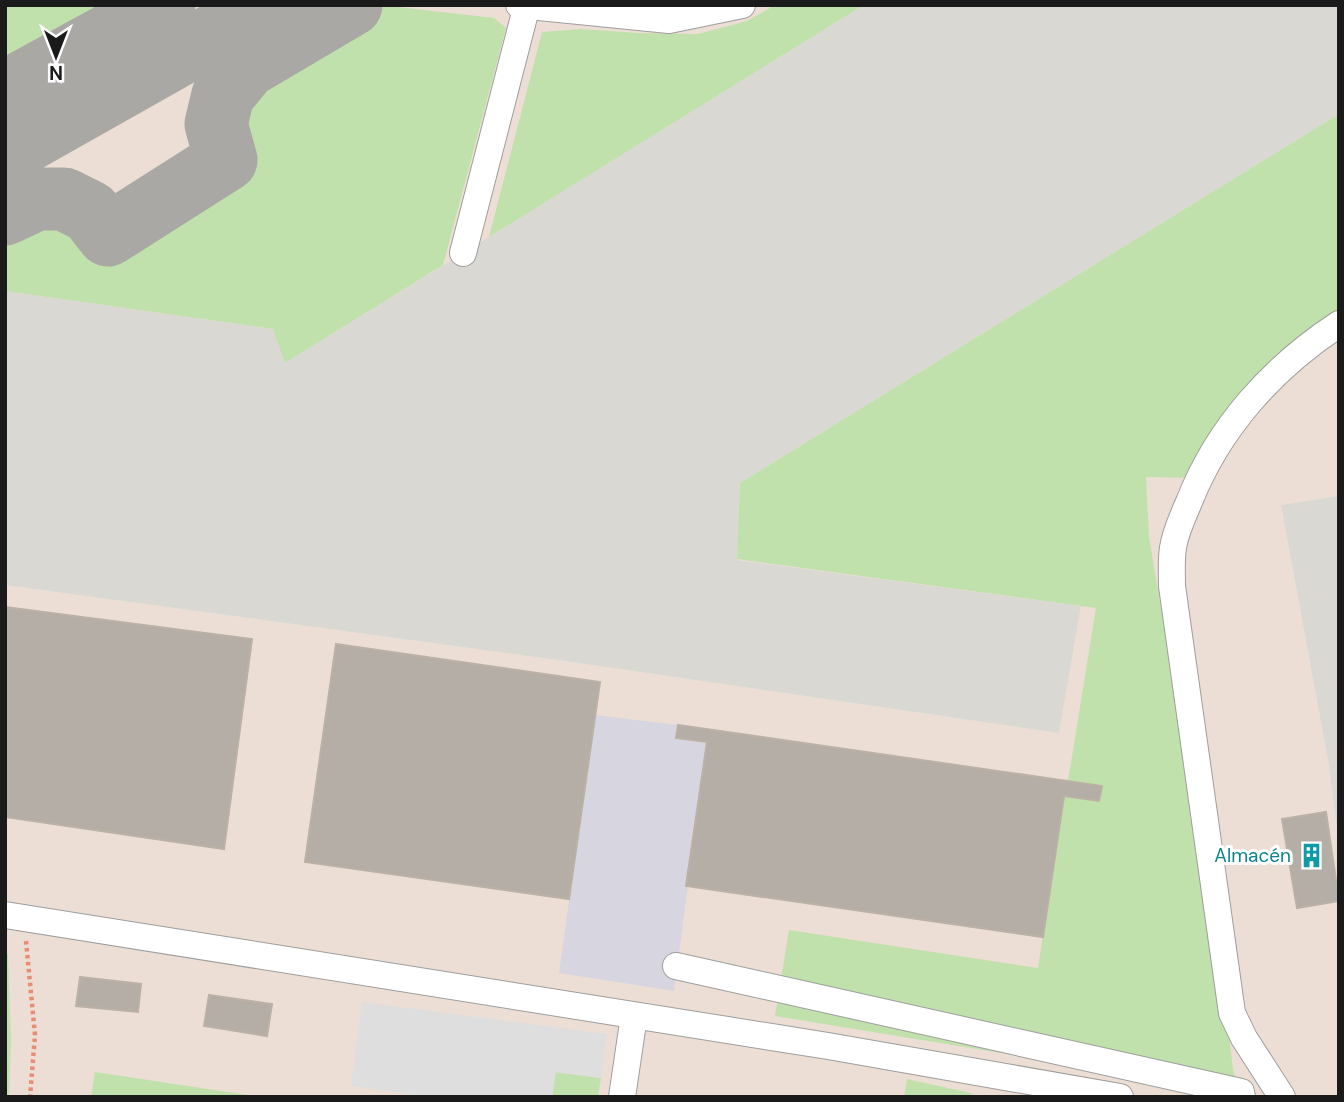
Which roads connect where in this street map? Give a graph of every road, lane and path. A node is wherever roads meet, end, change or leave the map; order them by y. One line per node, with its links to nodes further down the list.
1 (741, 5): 2 (lane)
2 (524, 6): 3 (lane)
3 (463, 253)
4 (1339, 324): 12 (lane)
5 (15, 916): 7 (lane); 8 (path)
6 (676, 965): 11 (lane)
7 (635, 1016): 9 (lane); 10 (lane)
8 (30, 1097)
9 (622, 1097)
10 (1119, 1097)
11 (1242, 1097)
12 (1282, 1097)

